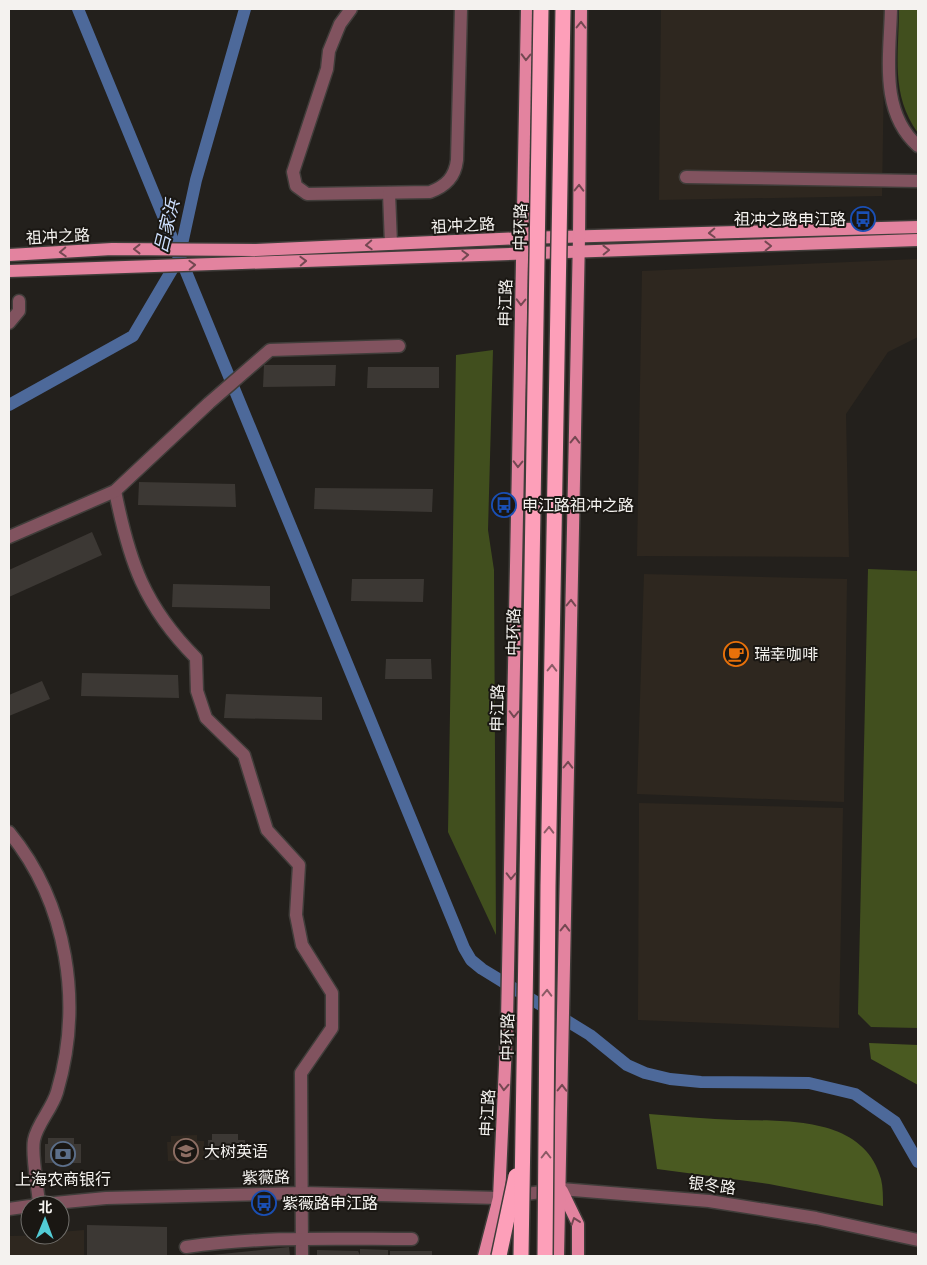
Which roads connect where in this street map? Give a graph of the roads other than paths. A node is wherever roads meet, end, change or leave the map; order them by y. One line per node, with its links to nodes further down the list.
1 (351, 9): 11 (street)
2 (461, 9): 11 (street)
3 (527, 9): 14 (main road, 申江路, one-way to 14)
4 (540, 9): 28 (highway, 中环路, bridge)
5 (563, 9): 43 (highway, one-way to 5, bridge)
6 (581, 9): 13 (main road, one-way to 6)
7 (890, 9): 8 (street)
8 (918, 146)
9 (686, 177): 10 (street)
10 (918, 181)
11 (389, 193): 16 (street)
12 (918, 227): 13 (main road, 祖冲之路, one-way to 13)
13 (579, 237): 14 (main road, 祖冲之路); 17 (main road)
14 (523, 238): 16 (main road, 祖冲之路); 18 (main road, 申江路)
15 (918, 240): 17 (main road, 祖冲之路, one-way to 15)
16 (391, 244): 20 (main road, 祖冲之路, one-way to 20)
17 (578, 251): 18 (main road, 祖冲之路); 29 (main road, one-way to 17)
18 (522, 253): 20 (main road, 祖冲之路, one-way to 18); 32 (main road, 申江路, one-way to 32)
19 (9, 255): 20 (main road, 祖冲之路, one-way to 19)
20 (255, 256): 21 (main road, 祖冲之路, one-way to 20)
21 (9, 271)
22 (19, 301): 23 (street)
23 (9, 323)
24 (399, 346): 25 (street)
25 (115, 491): 26 (street); 30 (street)
26 (9, 537)
27 (9, 832): 31 (street)
28 (522, 1145): 40 (highway, bridge); 42 (highway, 中环路, bridge)
29 (561, 1189): 32 (street, 银冬路); 36 (street, 银冬路); 44 (main road); 45 (main road, one-way to 29)
30 (303, 1193): 32 (street, 紫薇路); 33 (street, 紫薇路); 34 (street)
31 (34, 1195)
32 (499, 1198): 39 (main road, 申江路); 41 (main road)
33 (70, 1202)
34 (302, 1239): 35 (street); 37 (street); 38 (street)
35 (412, 1239)
36 (918, 1240)
37 (186, 1247)
38 (302, 1256)
39 (484, 1256)
40 (498, 1256)
41 (504, 1256)
42 (521, 1256)
43 (545, 1256)
44 (558, 1256)
45 (578, 1256)

